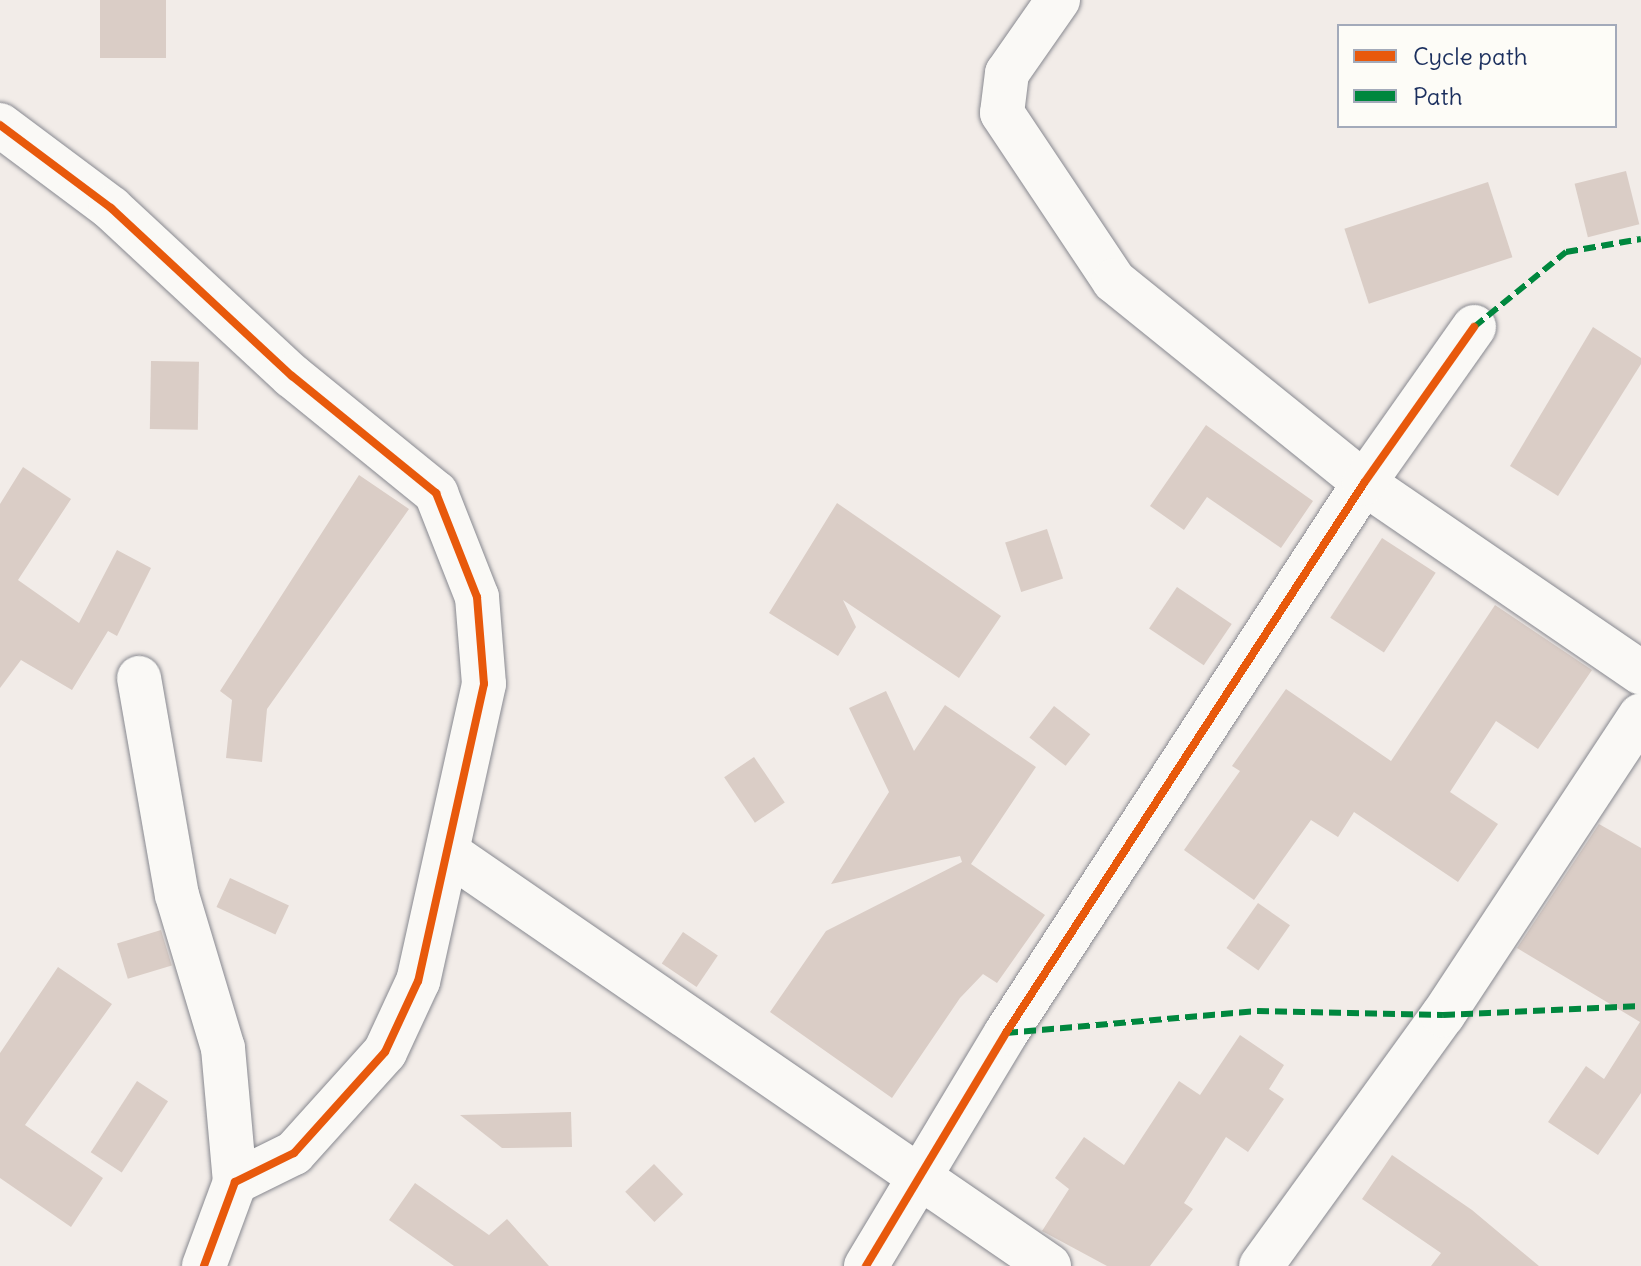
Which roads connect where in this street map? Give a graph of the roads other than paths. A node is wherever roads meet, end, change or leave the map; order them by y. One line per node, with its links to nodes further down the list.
1 (1058, 0): 4 (street)
2 (0, 125): 8 (street)
3 (1474, 327): 4 (street)
4 (1364, 483): 5 (street); 9 (street)
5 (1641, 673)
6 (139, 678): 10 (street)
7 (1641, 715): 14 (street)
8 (450, 854): 9 (street); 10 (street)
9 (918, 1178): 12 (street); 13 (street)
10 (235, 1182): 11 (street)
11 (204, 1266)
12 (866, 1266)
13 (1049, 1266)
14 (1261, 1266)

